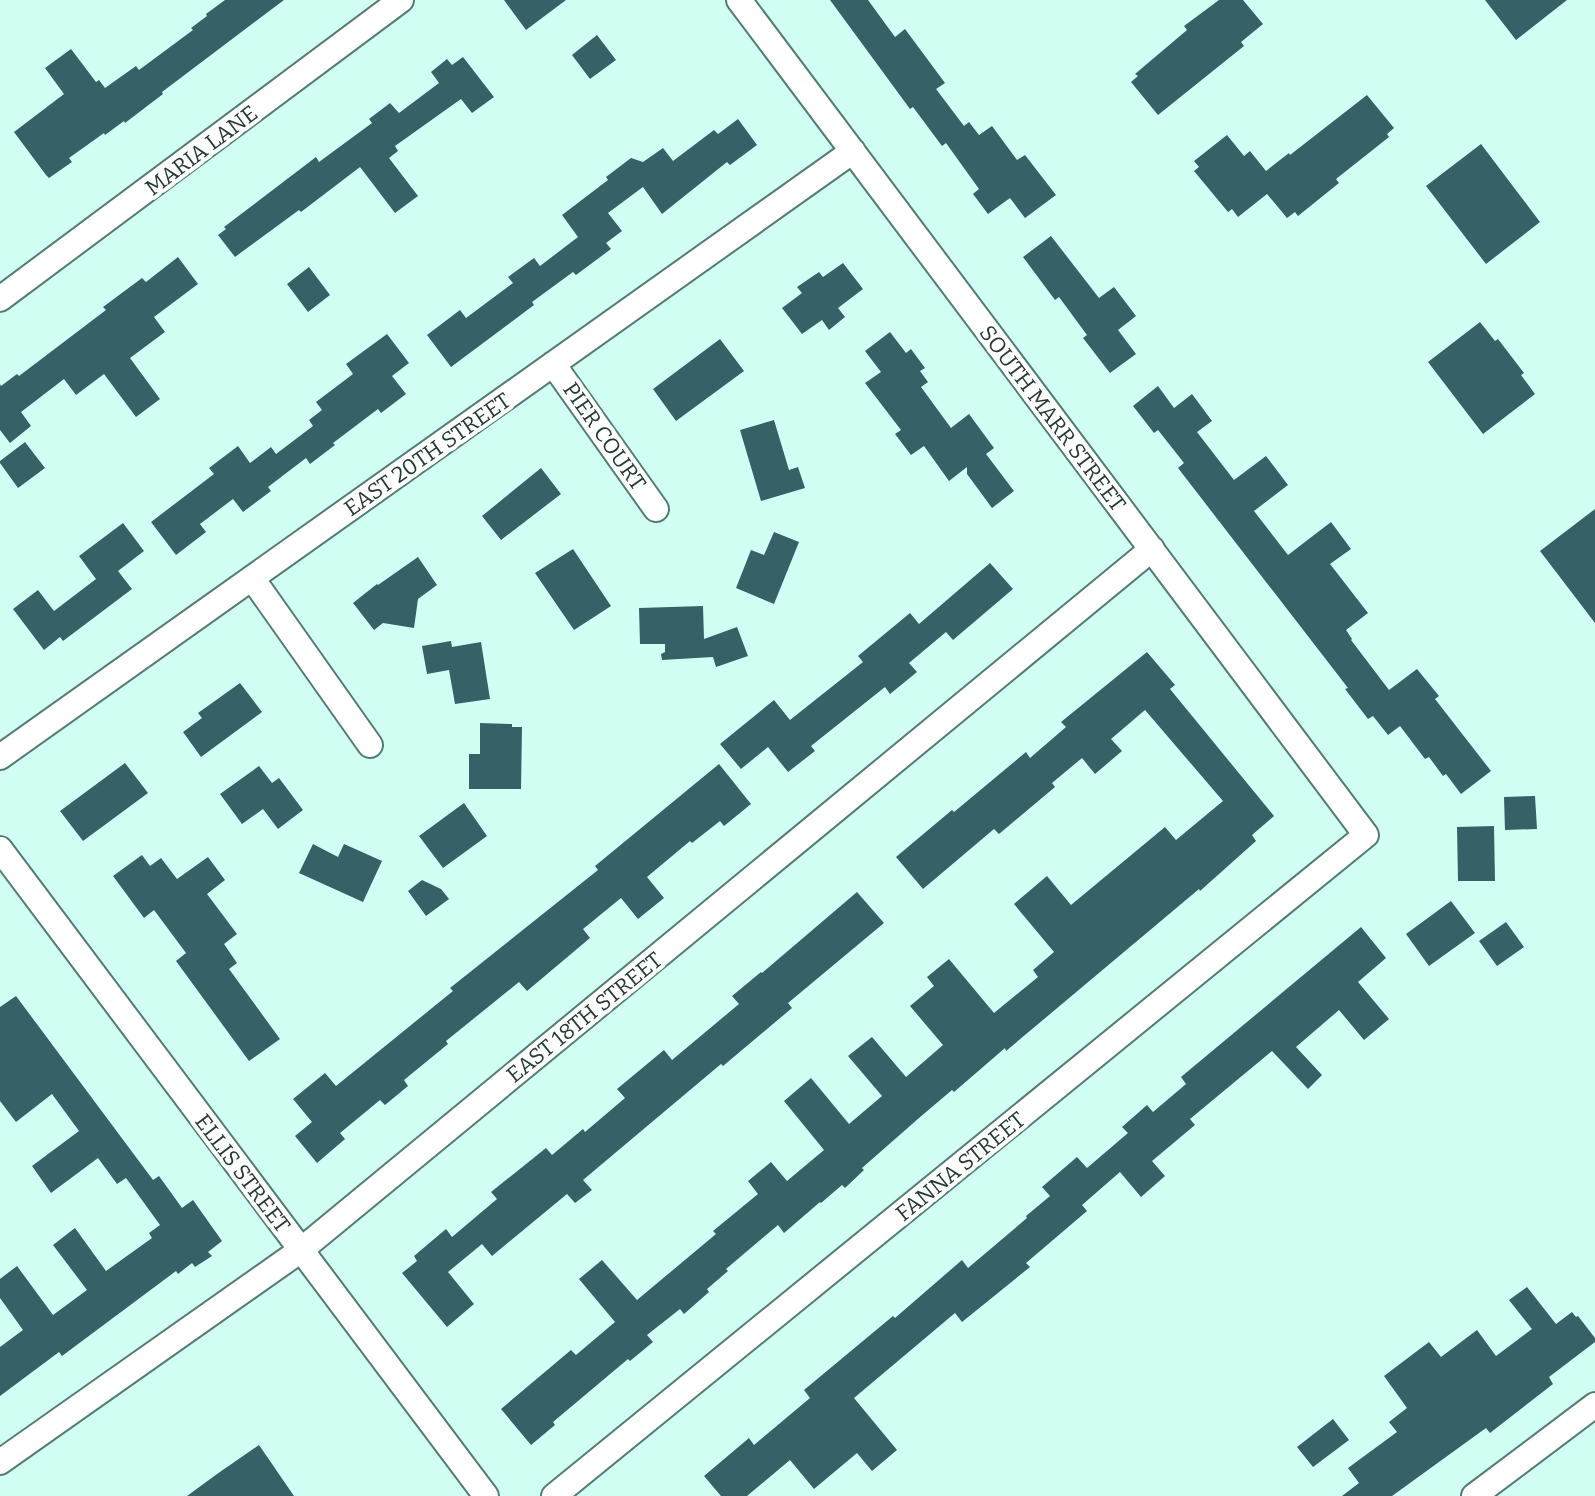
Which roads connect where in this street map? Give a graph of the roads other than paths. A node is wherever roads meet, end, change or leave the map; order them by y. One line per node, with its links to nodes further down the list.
1 (401, 0): 4 (street, MARIA LANE)
2 (739, 0): 3 (street, SOUTH MARR STREET)
3 (853, 151): 5 (street, EAST 20TH STREET); 7 (street, SOUTH MARR STREET)
4 (0, 299)
5 (553, 364): 6 (street, PIER COURT); 8 (street, EAST 20TH STREET)
6 (656, 509)
7 (1152, 549): 11 (street, SOUTH MARR STREET); 13 (street, EAST 18TH STREET)
8 (252, 578): 9 (street); 10 (street, EAST 20TH STREET)
9 (370, 745)
10 (0, 757)
11 (1366, 835): 17 (street, FANNA STREET)
12 (0, 849): 13 (street, ELLIS STREET)
13 (301, 1250): 15 (street, EAST 18TH STREET); 16 (street, ELLIS STREET)
14 (1595, 1405): 18 (street)
15 (0, 1462)
16 (486, 1496)
17 (554, 1496)
18 (1474, 1496)

